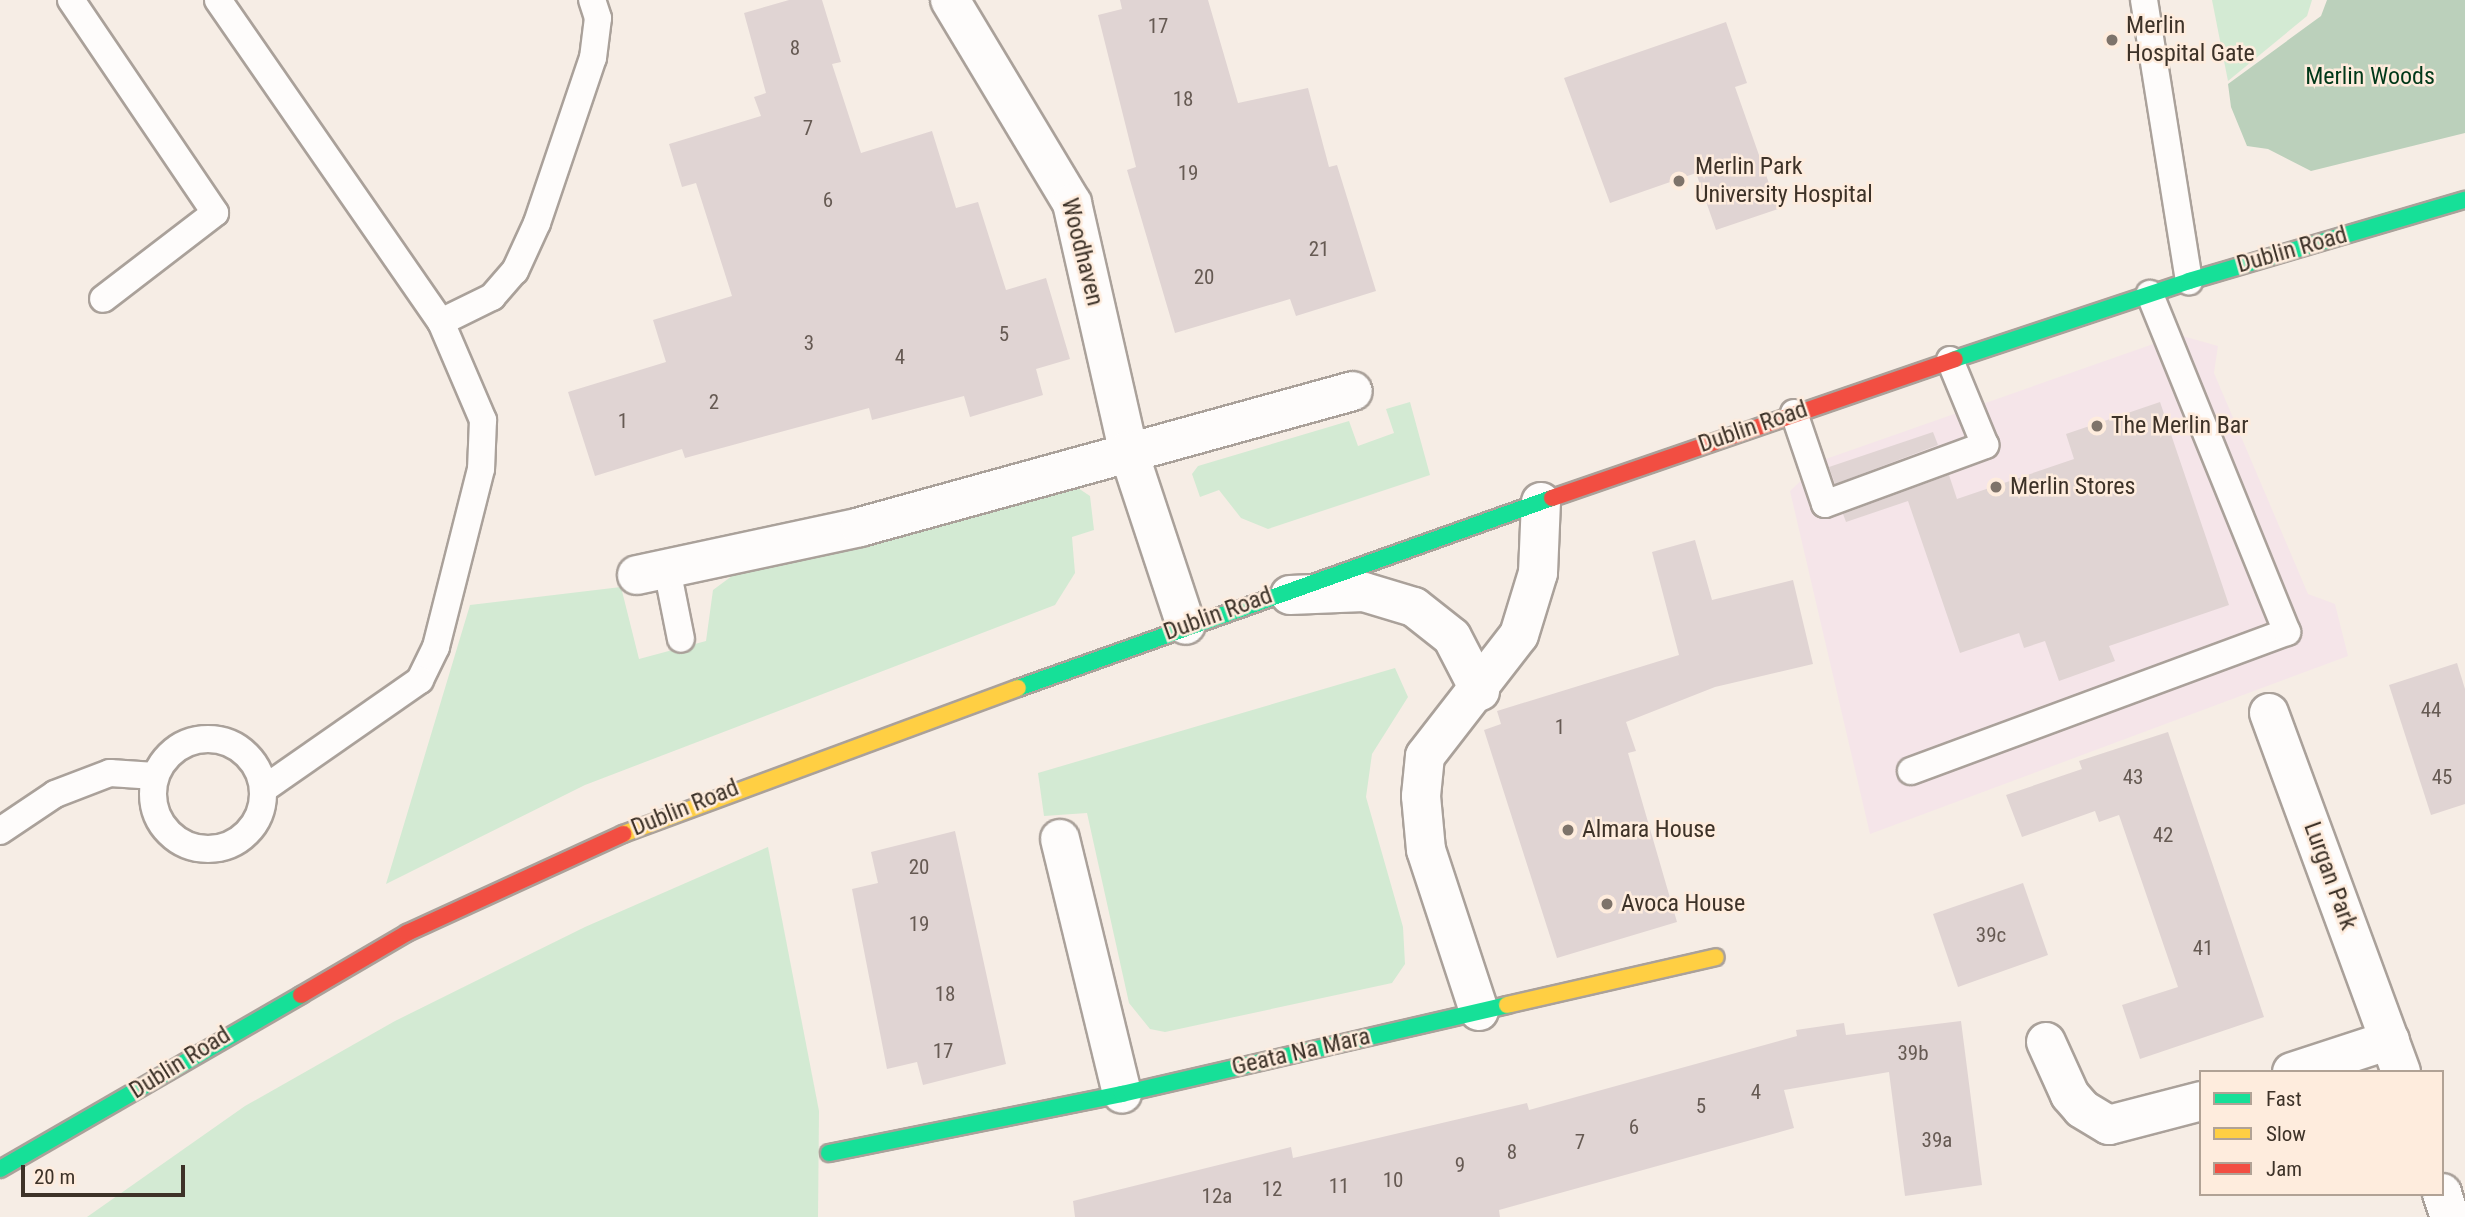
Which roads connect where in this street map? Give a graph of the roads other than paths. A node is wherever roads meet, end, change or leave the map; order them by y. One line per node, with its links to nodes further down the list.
1 (71, 0): 9 (lane)
2 (218, 0): 10 (lane)
3 (592, 0): 10 (lane)
4 (950, 0): 14 (street, Woodhaven)
5 (2144, 0): 7 (lane)
6 (2465, 200): 7 (main road, Dublin Road)
7 (2189, 281): 8 (main road, Dublin Road)
8 (2150, 294): 11 (main road, Dublin Road); 22 (lane)
9 (103, 299)
10 (441, 322): 24 (lane)
11 (1950, 360): 13 (main road, Dublin Road); 13 (lane)
12 (1353, 391): 14 (street)
13 (1794, 413): 15 (main road, Dublin Road)
14 (1128, 450): 16 (street); 18 (street, Woodhaven)
15 (1541, 502): 17 (main road, Dublin Road); 20 (street)
16 (652, 572): 19 (lane)
17 (1268, 596): 18 (main road, Dublin Road); 20 (street)
18 (1186, 625): 35 (main road, Dublin Road)
19 (681, 639)
20 (1480, 691): 28 (street)
21 (2269, 713): 30 (street, Lurgan Park)
22 (1911, 771)
23 (155, 776): 24 (lane); 24 (lane); 25 (lane)
24 (264, 789)
25 (0, 831)
26 (1060, 839): 32 (street)
27 (1716, 957): 28 (main road, Geata Na Mara)
28 (1479, 1011): 32 (main road, Geata Na Mara)
29 (2046, 1042): 33 (street)
30 (2396, 1056): 31 (street, Lurgan Park)
31 (2305, 1070)
32 (1122, 1094): 34 (main road, Geata Na Mara)
33 (2199, 1102)
34 (829, 1153)
35 (27, 1158): 36 (main road, Dublin Road); 37 (main road, Dublin Road)
36 (0, 1169)
37 (0, 1182)
38 (2443, 1196): 39 (street)
39 (2450, 1217)

